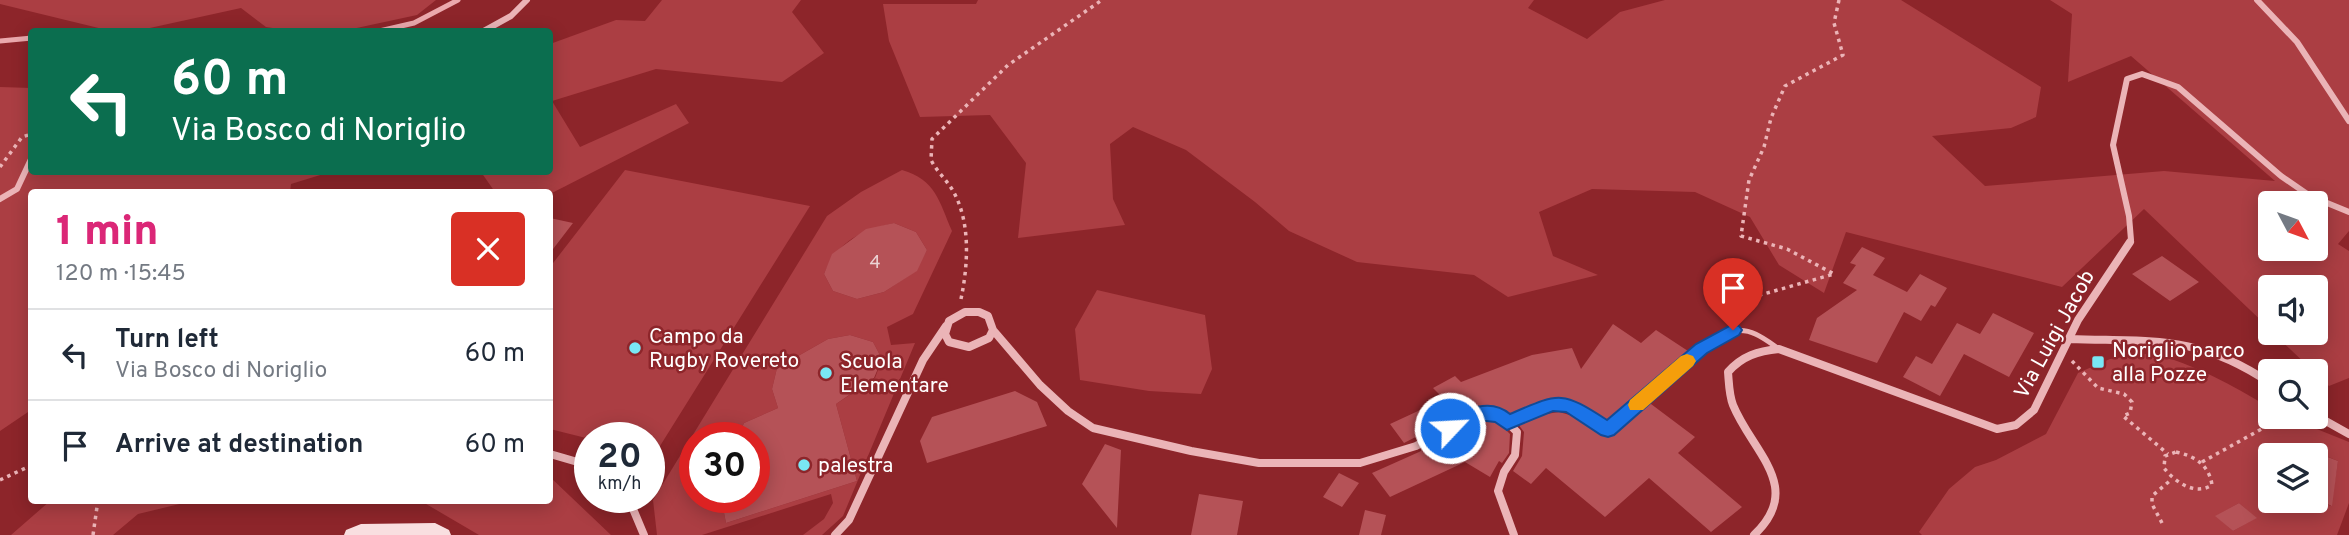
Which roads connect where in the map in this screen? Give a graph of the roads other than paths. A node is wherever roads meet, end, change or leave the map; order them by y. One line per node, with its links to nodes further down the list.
1 (527, 0): 3 (street)
2 (2257, 0): 4 (street)
3 (489, 28)
4 (2349, 121)
5 (28, 166): 6 (street)
6 (0, 199)
7 (2349, 212): 10 (street, Via Luigi Jacob)
8 (946, 326): 9 (street); 9 (street); 22 (street)
9 (993, 330): 13 (street)
10 (2070, 339): 11 (street, Via Luigi Jacob); 12 (street)
11 (1779, 349): 13 (lane); 24 (street)
12 (2258, 374)
13 (1507, 423): 23 (street)
14 (2328, 423): 15 (street)
15 (2349, 435)
16 (553, 455): 17 (street)
17 (574, 461)
18 (635, 513): 21 (street)
19 (352, 535): 20 (main road)
20 (443, 535)
21 (644, 535)
22 (835, 535)
23 (1514, 535)
24 (1754, 535)

